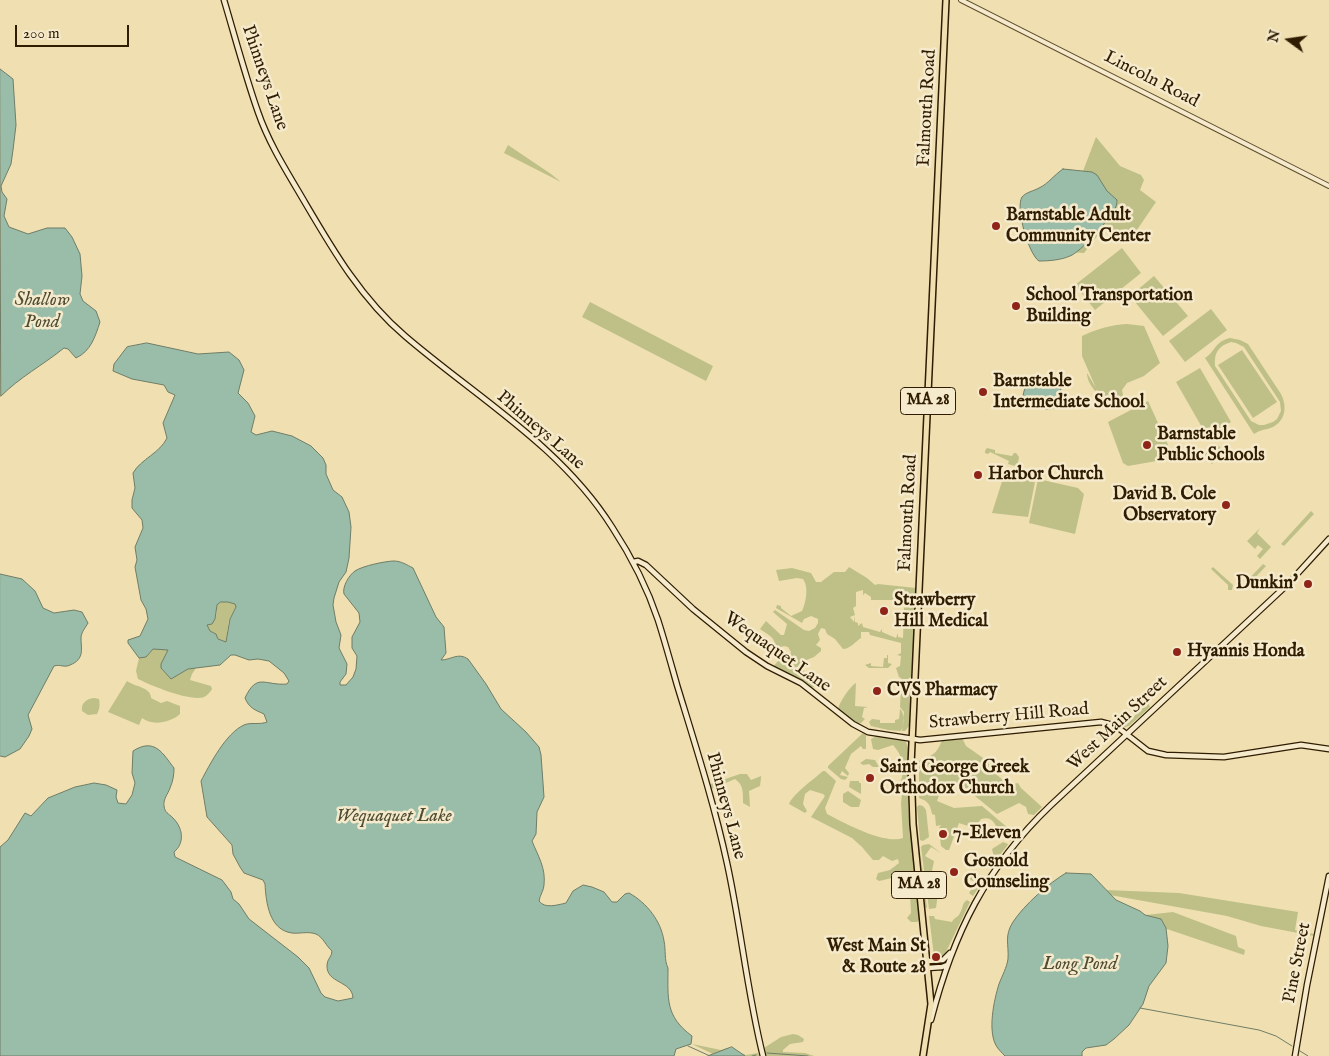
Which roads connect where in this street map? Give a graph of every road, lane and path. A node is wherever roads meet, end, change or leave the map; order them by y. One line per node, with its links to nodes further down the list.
1 (224, 0): 6 (main road, Phinneys Lane)
2 (946, 0): 9 (main road, Falmouth Road / MA 28)
3 (961, 0): 4 (street, Lincoln Road)
4 (1329, 186)
5 (1329, 539): 8 (main road, West Main Street)
6 (633, 562): 7 (main road, Wequaquet Lane); 17 (main road, Phinneys Lane)
7 (861, 729): 9 (main road, Strawberry Hill Road)
8 (1127, 734): 9 (main road, Strawberry Hill Road); 10 (main road, Strawberry Hill Road); 12 (main road, West Main Street)
9 (912, 738): 13 (main road, Falmouth Road / MA 28)
10 (1329, 749)
11 (1329, 876): 19 (main road, Pine Street)
12 (952, 949): 13 (main road); 14 (main road, West Main Street)
13 (928, 961): 15 (main road, Falmouth Road / MA 28)
14 (947, 965): 15 (main road); 16 (main road, West Main Street)
15 (928, 968): 16 (main road, Falmouth Road / MA 28)
16 (928, 1028): 18 (main road, Falmouth Road / MA 28)
17 (763, 1056)
18 (923, 1056)
19 (1295, 1056)

